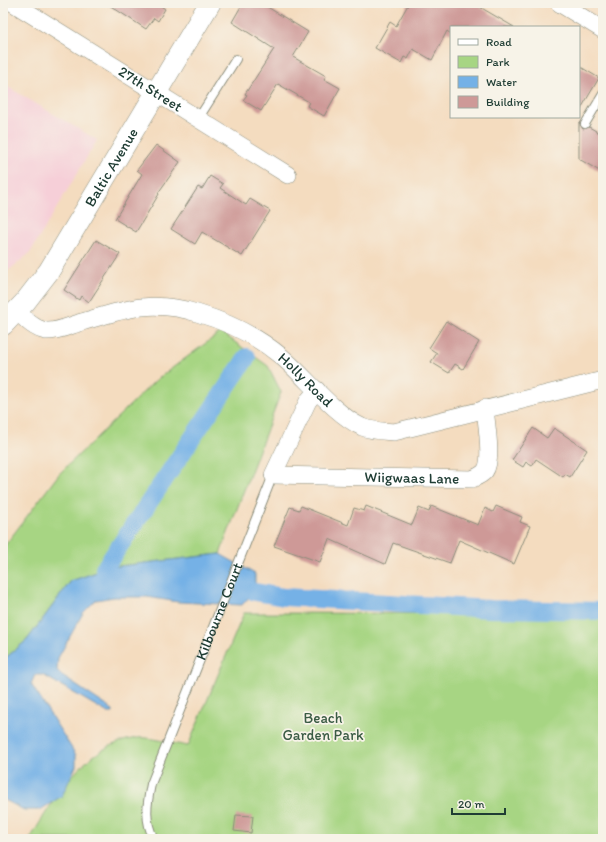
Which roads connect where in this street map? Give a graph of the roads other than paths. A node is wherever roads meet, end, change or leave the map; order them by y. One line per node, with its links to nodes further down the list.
1 (13, 3): 6 (street, 27th Street)
2 (210, 3): 6 (street, Baltic Avenue)
3 (559, 3): 4 (street)
4 (603, 30)
5 (236, 59): 8 (lane)
6 (155, 92): 8 (street, 27th Street); 11 (street, Baltic Avenue)
7 (603, 94): 9 (lane)
8 (198, 119): 10 (street, 27th Street)
9 (585, 124)
10 (288, 175)
11 (10, 318): 13 (street, Holly Road)
12 (603, 380): 14 (street, Holly Road)
13 (317, 390): 14 (street, Holly Road); 15 (street, Kilbourne Court)
14 (485, 408): 15 (street, Wiigwaas Lane)
15 (273, 474): 16 (lane, Kilbourne Court)
16 (154, 839)

